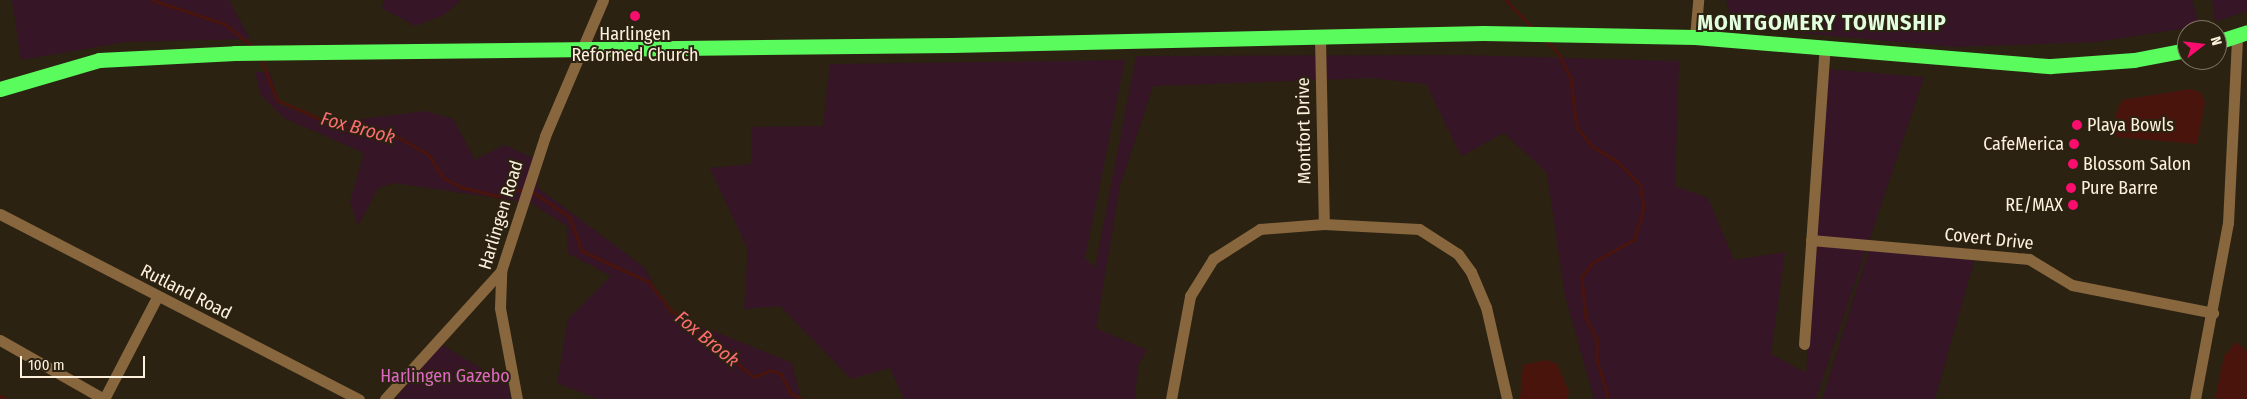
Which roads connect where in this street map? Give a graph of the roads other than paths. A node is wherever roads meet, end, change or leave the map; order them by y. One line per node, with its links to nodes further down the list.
1 (603, 0): 8 (street, Harlingen Road)
2 (1698, 0): 4 (street)
3 (2242, 34): 6 (highway); 16 (street)
4 (1695, 37): 5 (highway); 7 (highway)
5 (1320, 38): 8 (highway); 12 (street, Montfort Drive)
6 (2227, 39)
7 (1825, 47): 9 (highway); 13 (street)
8 (580, 48): 10 (highway); 14 (street, Harlingen Road)
9 (2177, 52)
10 (0, 89)
11 (0, 214): 15 (street, Rutland Road)
12 (1324, 224): 23 (street); 24 (street)
13 (1811, 240): 16 (street, Covert Drive); 18 (street)
14 (501, 271): 21 (street); 22 (street, Harlingen Road)
15 (157, 297): 19 (street); 20 (street, Rutland Road)
16 (2212, 312): 25 (street)
17 (0, 340): 19 (street)
18 (1804, 344)
19 (104, 399)
20 (359, 399)
21 (386, 399)
22 (517, 399)
23 (1171, 399)
24 (1507, 399)
25 (2195, 399)

